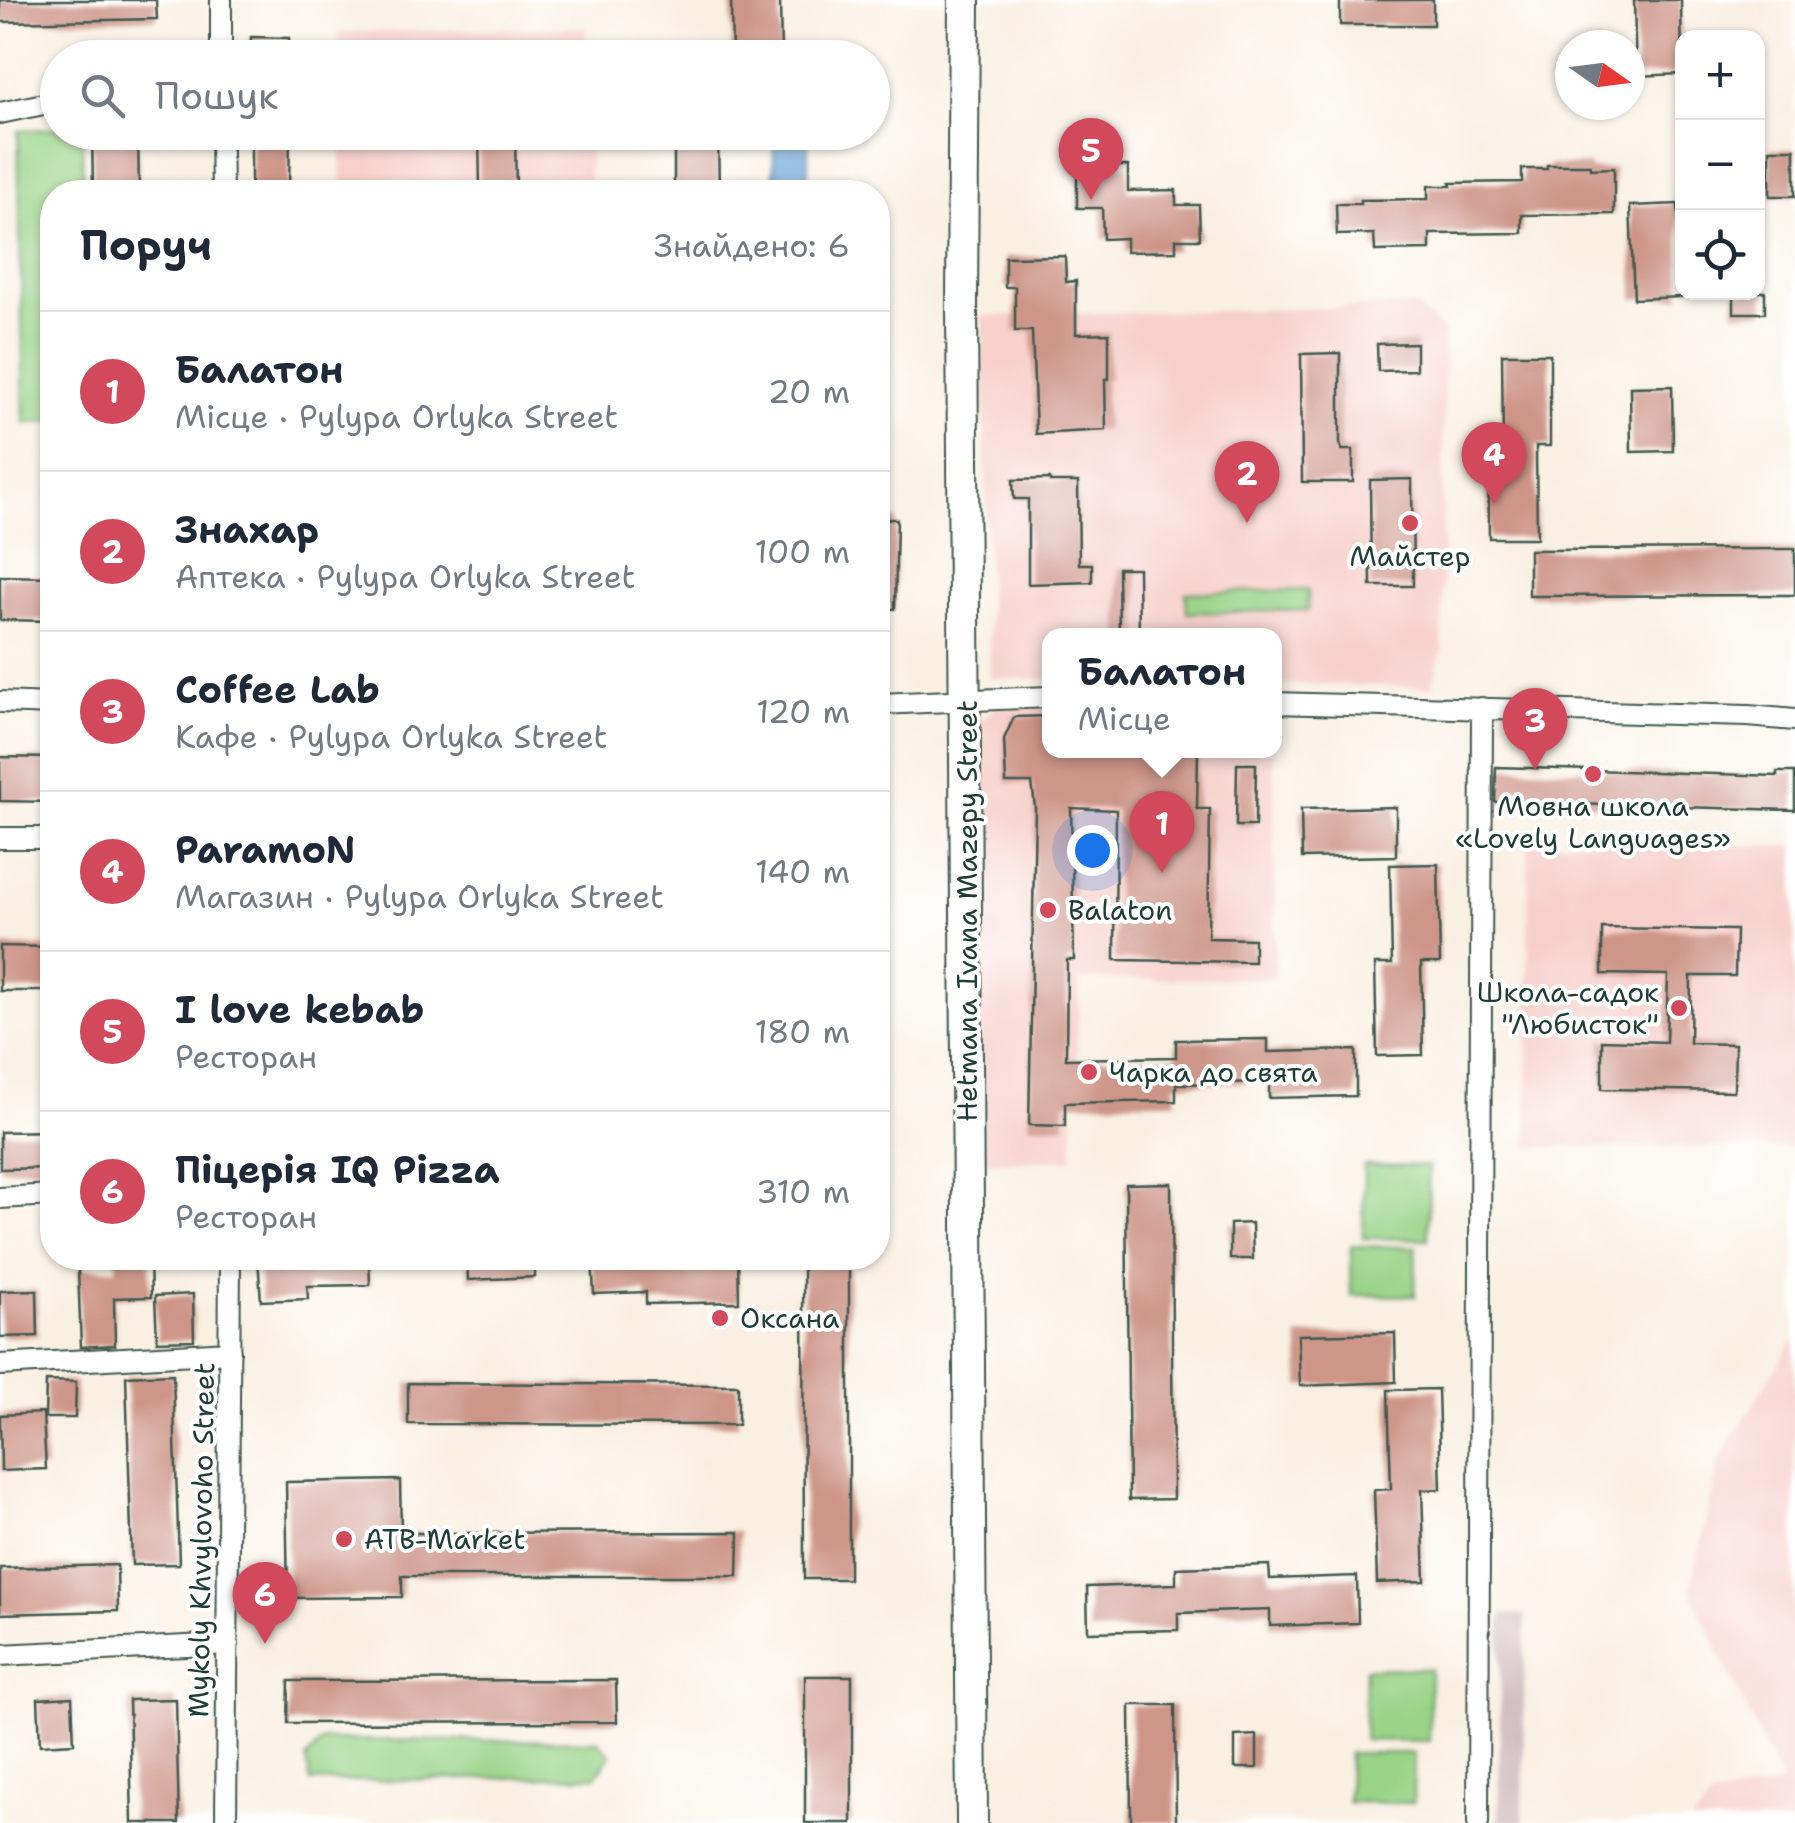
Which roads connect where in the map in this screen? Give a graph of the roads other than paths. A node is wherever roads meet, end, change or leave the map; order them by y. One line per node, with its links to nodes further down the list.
1 (221, 0): 3 (street)
2 (964, 0): 8 (main road, Hetmana Ivana Mazepy Street)
3 (221, 40)
4 (40, 106): 5 (street)
5 (0, 114)
6 (221, 150): 7 (street)
7 (222, 180)
8 (966, 698): 9 (street); 12 (street); 26 (main road, Hetmana Ivana Mazepy Street)
9 (1042, 698)
10 (0, 702): 13 (street)
11 (1282, 702): 14 (street)
12 (890, 703)
13 (40, 704)
14 (1482, 708): 15 (street); 27 (street)
15 (1795, 720)
16 (0, 838): 17 (street)
17 (40, 838)
18 (40, 1196): 19 (street)
19 (0, 1198)
20 (230, 1270): 21 (street, Mykoly Khvylovoho Street)
21 (230, 1352): 22 (street); 23 (street, Mykoly Khvylovoho Street)
22 (0, 1366)
23 (228, 1644): 24 (street); 25 (street, Mykoly Khvylovoho Street)
24 (0, 1655)
25 (226, 1823)
26 (972, 1823)
27 (1478, 1823)

